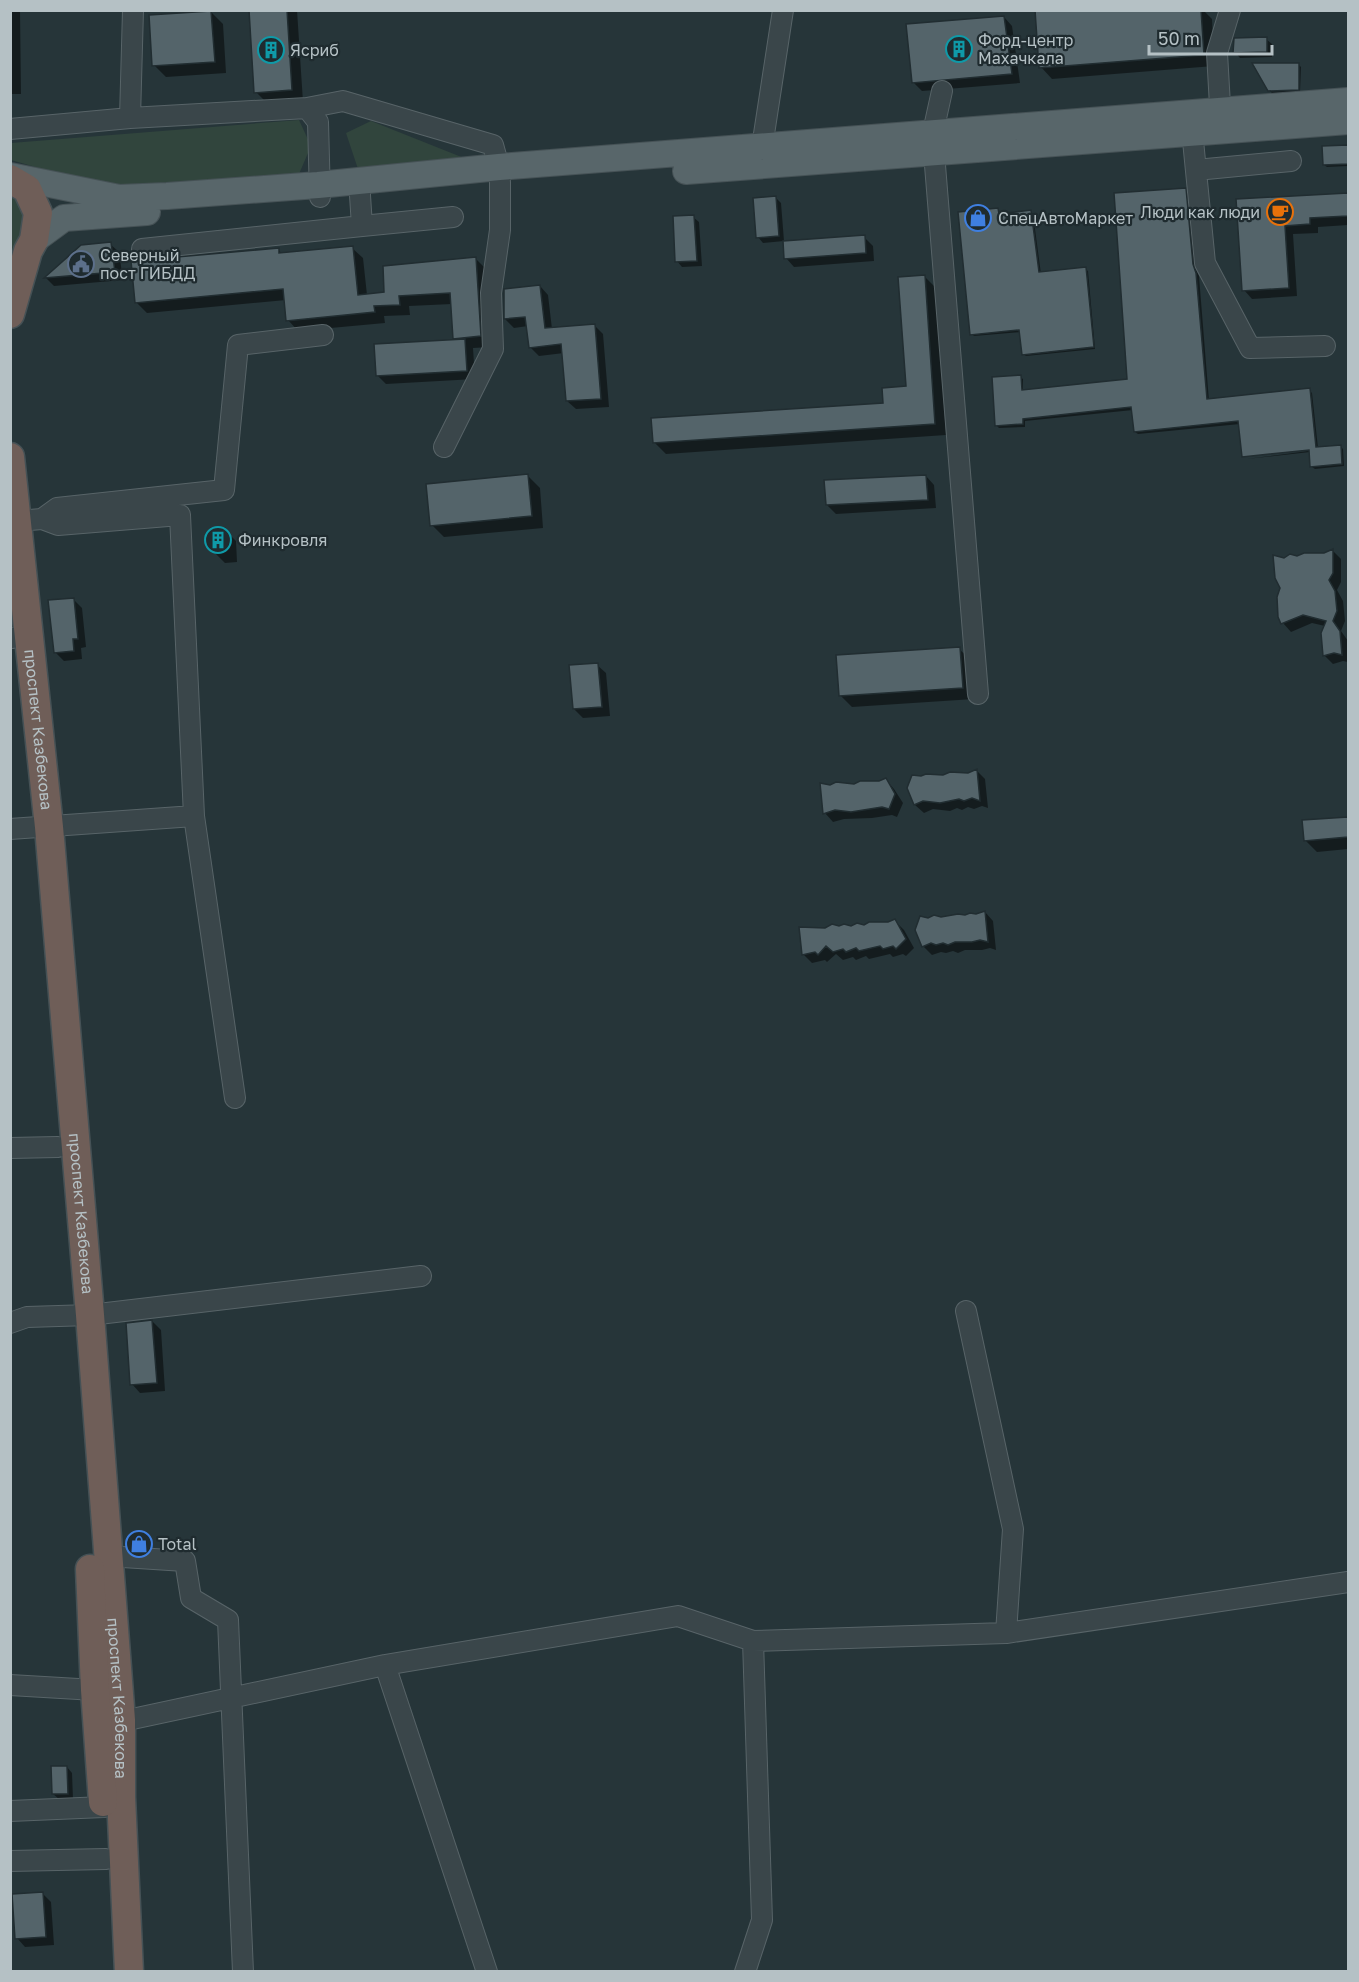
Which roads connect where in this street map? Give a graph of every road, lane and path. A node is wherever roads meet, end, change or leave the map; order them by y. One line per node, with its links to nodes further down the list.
1 (133, 10): 7 (lane)
2 (783, 10): 13 (lane)
3 (1230, 10): 8 (lane)
4 (942, 92): 12 (lane)
5 (1348, 101): 8 (main road)
6 (307, 108): 7 (lane); 16 (lane); 19 (lane)
7 (130, 118): 11 (lane)
8 (1221, 120): 9 (main road); 10 (main road)
9 (1348, 121)
10 (1191, 122): 12 (main road); 15 (lane)
11 (10, 129)
12 (934, 142): 13 (main road); 31 (lane)
13 (763, 156): 16 (main road)
14 (1291, 161): 15 (lane)
15 (1196, 170): 26 (lane)
16 (499, 175): 18 (main road); 27 (lane)
17 (10, 178): 19 (main road); 23 (highway)
18 (360, 187): 19 (main road); 21 (lane)
19 (319, 191): 23 (main road)
20 (453, 217): 21 (lane)
21 (362, 226): 22 (lane)
22 (142, 249)
23 (24, 251): 24 (highway)
24 (10, 314)
25 (323, 335): 29 (lane)
26 (1325, 346)
27 (444, 447)
28 (10, 457): 29 (highway, проспект Казбекова)
29 (29, 520): 32 (lane); 33 (highway, проспект Казбекова)
30 (11, 630): 33 (highway, проспект Казбекова)
31 (978, 694)
32 (194, 816): 33 (lane); 34 (lane)
33 (30, 828): 35 (highway, проспект Казбекова); 39 (highway, проспект Казбекова)
34 (235, 1098)
35 (58, 1147): 36 (lane); 39 (highway, проспект Казбекова)
36 (10, 1148)
37 (420, 1276): 39 (lane)
38 (966, 1311): 43 (lane)
39 (81, 1315): 40 (lane); 41 (highway, проспект Казбекова); 47 (highway, проспект Казбекова)
40 (10, 1323)
41 (108, 1556): 48 (lane); 49 (highway, проспект Казбекова)
42 (1348, 1582): 43 (lane)
43 (1006, 1633): 44 (lane)
44 (753, 1641): 45 (lane); 58 (lane)
45 (385, 1665): 48 (lane); 57 (lane)
46 (10, 1685): 47 (lane)
47 (95, 1689): 49 (highway, проспект Казбекова)
48 (232, 1696): 49 (lane); 56 (lane)
49 (110, 1723): 50 (highway, проспект Казбекова); 55 (highway, проспект Казбекова)
50 (104, 1807): 51 (lane); 52 (highway, проспект Казбекова)
51 (10, 1811)
52 (106, 1859): 53 (lane); 54 (highway, проспект Казбекова)
53 (10, 1861)
54 (111, 1971)
55 (129, 1971)
56 (243, 1971)
57 (487, 1971)
58 (745, 1971)

